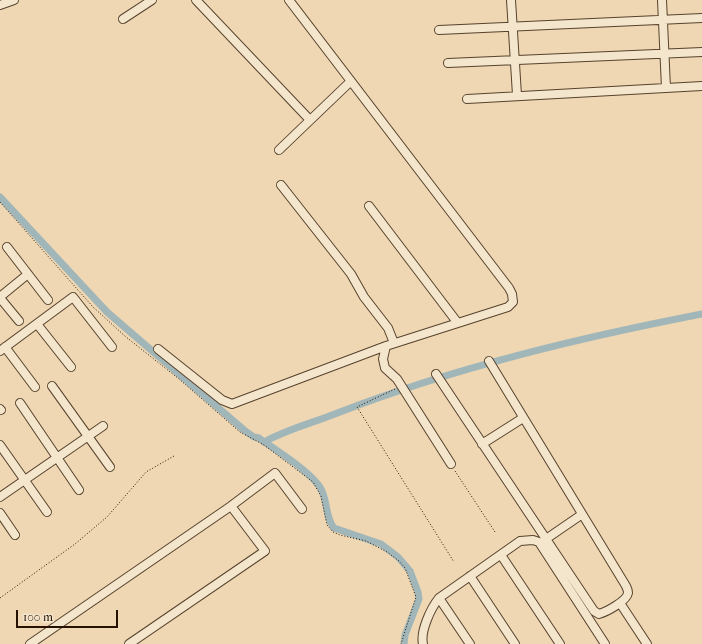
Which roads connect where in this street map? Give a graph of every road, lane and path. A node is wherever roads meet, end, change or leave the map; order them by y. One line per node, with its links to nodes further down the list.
1 (14, 0): 7 (street)
2 (152, 0): 9 (street)
3 (196, 0): 22 (street)
4 (289, 0): 17 (street)
5 (511, 0): 11 (street)
6 (662, 0): 10 (street)
7 (0, 6)
8 (702, 18): 10 (street)
9 (123, 19)
10 (663, 20): 11 (street); 14 (street)
11 (513, 28): 12 (street); 15 (street)
12 (439, 30)
13 (702, 52): 14 (street)
14 (665, 54): 15 (street); 19 (street)
15 (515, 60): 16 (street); 20 (street)
16 (448, 63)
17 (351, 81): 22 (street); 32 (street)
18 (702, 86): 19 (street)
19 (666, 88): 20 (street)
20 (517, 95): 21 (street)
21 (466, 99)
22 (310, 120): 23 (street)
23 (279, 150)
24 (281, 184): 34 (street)
25 (0, 202): 73 (path)
26 (369, 206): 32 (street)
27 (8, 247): 28 (street)
28 (28, 274): 29 (street); 30 (street)
29 (0, 297): 31 (street)
30 (48, 300)
31 (19, 321)
32 (457, 322): 34 (street)
33 (37, 324): 35 (street); 37 (street); 39 (street)
34 (390, 345): 36 (street); 42 (street)
35 (112, 347)
36 (158, 348)
37 (2, 349): 43 (street)
38 (488, 361): 45 (street)
39 (71, 367)
40 (436, 374): 48 (street)
41 (52, 386): 47 (street)
42 (401, 386): 52 (street); 66 (path)
43 (35, 387)
44 (20, 403): 51 (street)
45 (523, 418): 48 (street); 61 (street)
46 (103, 426): 47 (street)
47 (88, 437): 51 (street); 53 (street)
48 (482, 444): 64 (street)
49 (0, 445): 54 (street)
50 (174, 456): 68 (path)
51 (57, 458): 54 (street); 55 (street)
52 (451, 464): 62 (path)
53 (110, 467)
54 (25, 480): 56 (street); 59 (street)
55 (79, 490)
56 (0, 497)
57 (231, 506): 58 (street); 71 (street); 72 (street)
58 (302, 509)
59 (47, 512)
60 (0, 513): 63 (street)
61 (581, 515): 64 (street); 70 (street)
62 (495, 532)
63 (15, 535)
64 (546, 539): 70 (street)
65 (500, 555): 67 (street); 77 (street); 78 (street)
66 (454, 562)
67 (470, 576): 69 (street); 76 (street)
68 (0, 598)
69 (439, 598): 74 (street); 75 (street)
70 (620, 603): 79 (street)
71 (30, 644)
72 (129, 644)
73 (401, 644)
74 (423, 644)
75 (470, 644)
76 (515, 644)
77 (560, 644)
78 (606, 644)
79 (647, 644)

